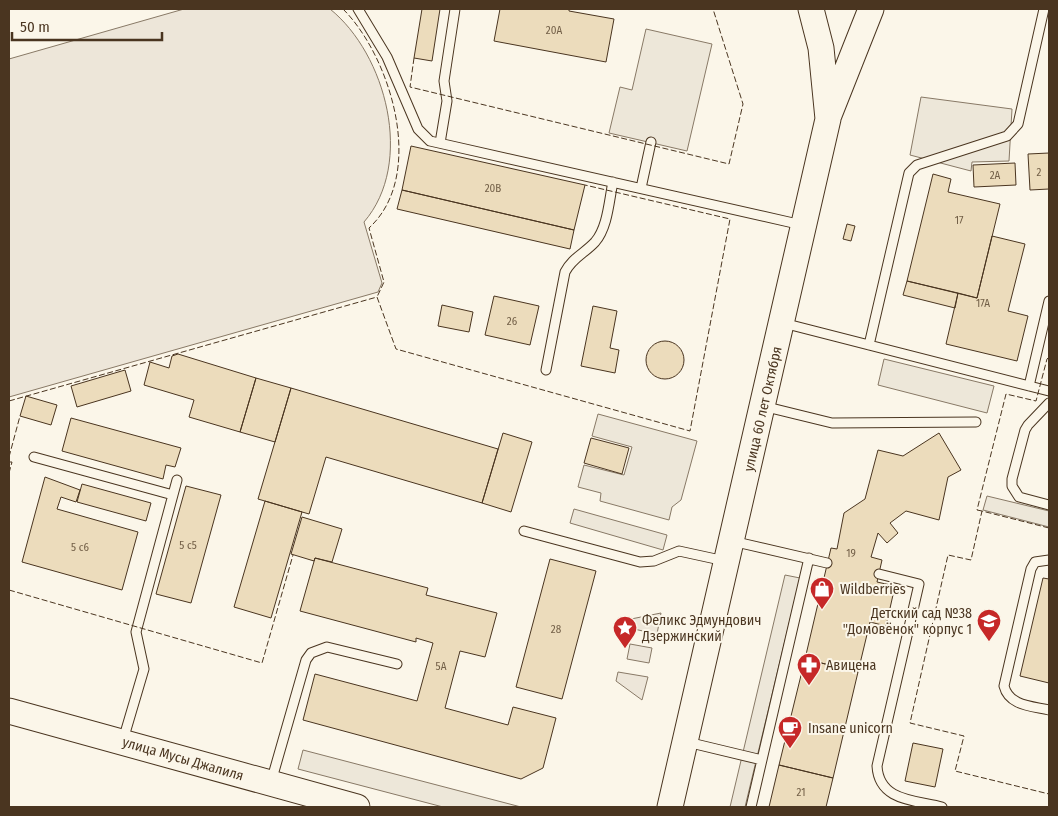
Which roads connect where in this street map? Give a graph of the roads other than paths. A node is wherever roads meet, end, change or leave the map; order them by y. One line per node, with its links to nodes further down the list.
1 (358, 9): 7 (lane)
2 (455, 9): 7 (lane)
3 (811, 9): 6 (main road, улица 60 лет Октября)
4 (872, 9): 6 (main road)
5 (1044, 9): 14 (lane)
6 (828, 119): 11 (main road, улица 60 лет Октября)
7 (440, 142): 9 (lane)
8 (651, 142): 10 (lane)
9 (613, 182): 10 (lane); 15 (lane)
10 (641, 188): 11 (lane)
11 (805, 226): 13 (main road, улица 60 лет Октября)
12 (1049, 301): 16 (lane)
13 (783, 322): 14 (lane); 19 (main road, улица 60 лет Октября)
14 (869, 345): 16 (lane)
15 (546, 370)
16 (1029, 386): 17 (lane)
17 (1049, 391)
18 (1049, 403): 24 (lane)
19 (763, 406): 20 (lane); 26 (main road, улица 60 лет Октября)
20 (976, 422)
21 (34, 458): 23 (lane)
22 (177, 480): 23 (lane)
23 (173, 495): 34 (lane)
24 (1049, 505)
25 (524, 531): 26 (lane)
26 (730, 551): 27 (lane); 35 (main road, улица 60 лет Октября)
27 (809, 558): 29 (lane); 36 (lane)
28 (1049, 560): 32 (lane)
29 (827, 562)
30 (879, 574): 42 (lane)
31 (397, 664): 37 (lane)
32 (1049, 710)
33 (9, 712): 34 (main road, улица Мусы Джалиля)
34 (123, 742): 37 (main road, улица Мусы Джалиля)
35 (686, 742): 36 (lane); 40 (main road, улица 60 лет Октября)
36 (762, 760): 41 (lane)
37 (270, 784): 38 (main road, улица Мусы Джалиля)
38 (327, 803): 39 (main road, улица Мусы Джалиля)
39 (357, 807)
40 (670, 807)
41 (751, 807)
42 (942, 807)

